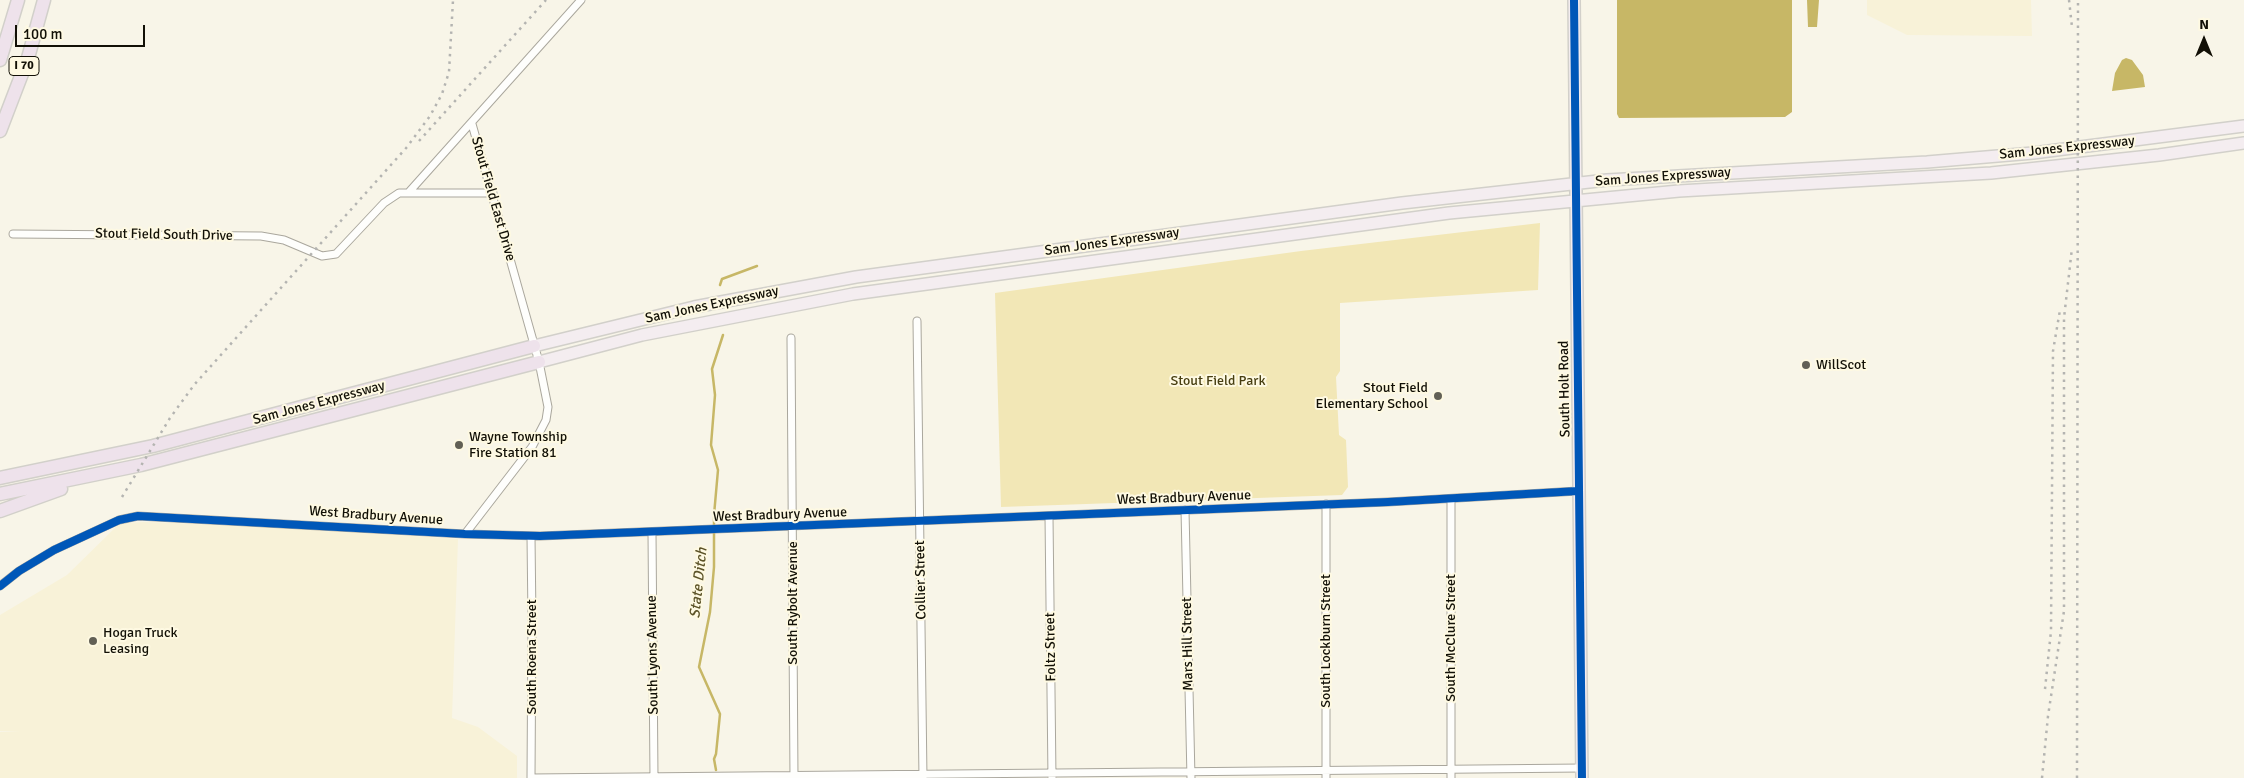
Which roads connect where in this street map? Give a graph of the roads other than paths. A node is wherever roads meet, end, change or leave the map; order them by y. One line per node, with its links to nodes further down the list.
1 (18, 0): 5 (highway, I 70)
2 (44, 0): 8 (highway, I 70)
3 (581, 0): 6 (street, Stout Field East Drive)
4 (1574, 0): 10 (main road, South Holt Road)
5 (0, 60)
6 (472, 124): 11 (street); 12 (street, Stout Field East Drive)
7 (2244, 126): 10 (main road, Sam Jones Expressway)
8 (0, 131)
9 (2244, 143): 13 (main road, Sam Jones Expressway)
10 (1576, 183): 13 (main road, South Holt Road); 17 (main road, Sam Jones Expressway)
11 (409, 192): 12 (street); 14 (street, Stout Field South Drive)
12 (493, 193): 17 (street, Stout Field East Drive)
13 (1576, 199): 18 (main road, Sam Jones Expressway); 21 (main road, South Holt Road)
14 (13, 234)
15 (917, 321): 28 (street, Collier Street)
16 (791, 338): 29 (street, South Rybolt Avenue)
17 (534, 346): 18 (street, Stout Field East Drive); 20 (highway, Sam Jones Expressway)
18 (538, 362): 19 (highway, Sam Jones Expressway); 31 (street, Stout Field East Drive)
19 (106, 473): 22 (highway, Sam Jones Expressway); 26 (highway)
20 (0, 478)
21 (1578, 491): 23 (street, West Bradbury Avenue); 35 (main road, South Holt Road)
22 (0, 494)
23 (1451, 499): 24 (street, West Bradbury Avenue); 34 (street, South McClure Street)
24 (1326, 504): 25 (street, West Bradbury Avenue); 37 (street, South Lockburn Street)
25 (1185, 510): 27 (street, West Bradbury Avenue); 36 (street, Mars Hill Street)
26 (0, 511)
27 (1049, 516): 28 (street, West Bradbury Avenue); 38 (street, Foltz Street)
28 (920, 522): 29 (street, West Bradbury Avenue); 39 (street, Collier Street)
29 (792, 527): 30 (street, West Bradbury Avenue); 40 (street, South Rybolt Avenue)
30 (652, 532): 32 (street, West Bradbury Avenue); 42 (street, South Lyons Avenue)
31 (465, 534): 32 (street, West Bradbury Avenue); 33 (street, West Bradbury Avenue)
32 (531, 536): 41 (street, South Roena Street)
33 (0, 586)
34 (1451, 769): 35 (street); 37 (street); 43 (street, South McClure Street)
35 (1582, 773)
36 (1191, 774): 37 (street); 38 (street)
37 (1326, 774)
38 (1052, 775): 39 (street)
39 (924, 776): 40 (street)
40 (794, 777): 42 (street)
41 (532, 778): 42 (street)
42 (654, 778)
43 (1451, 778)

